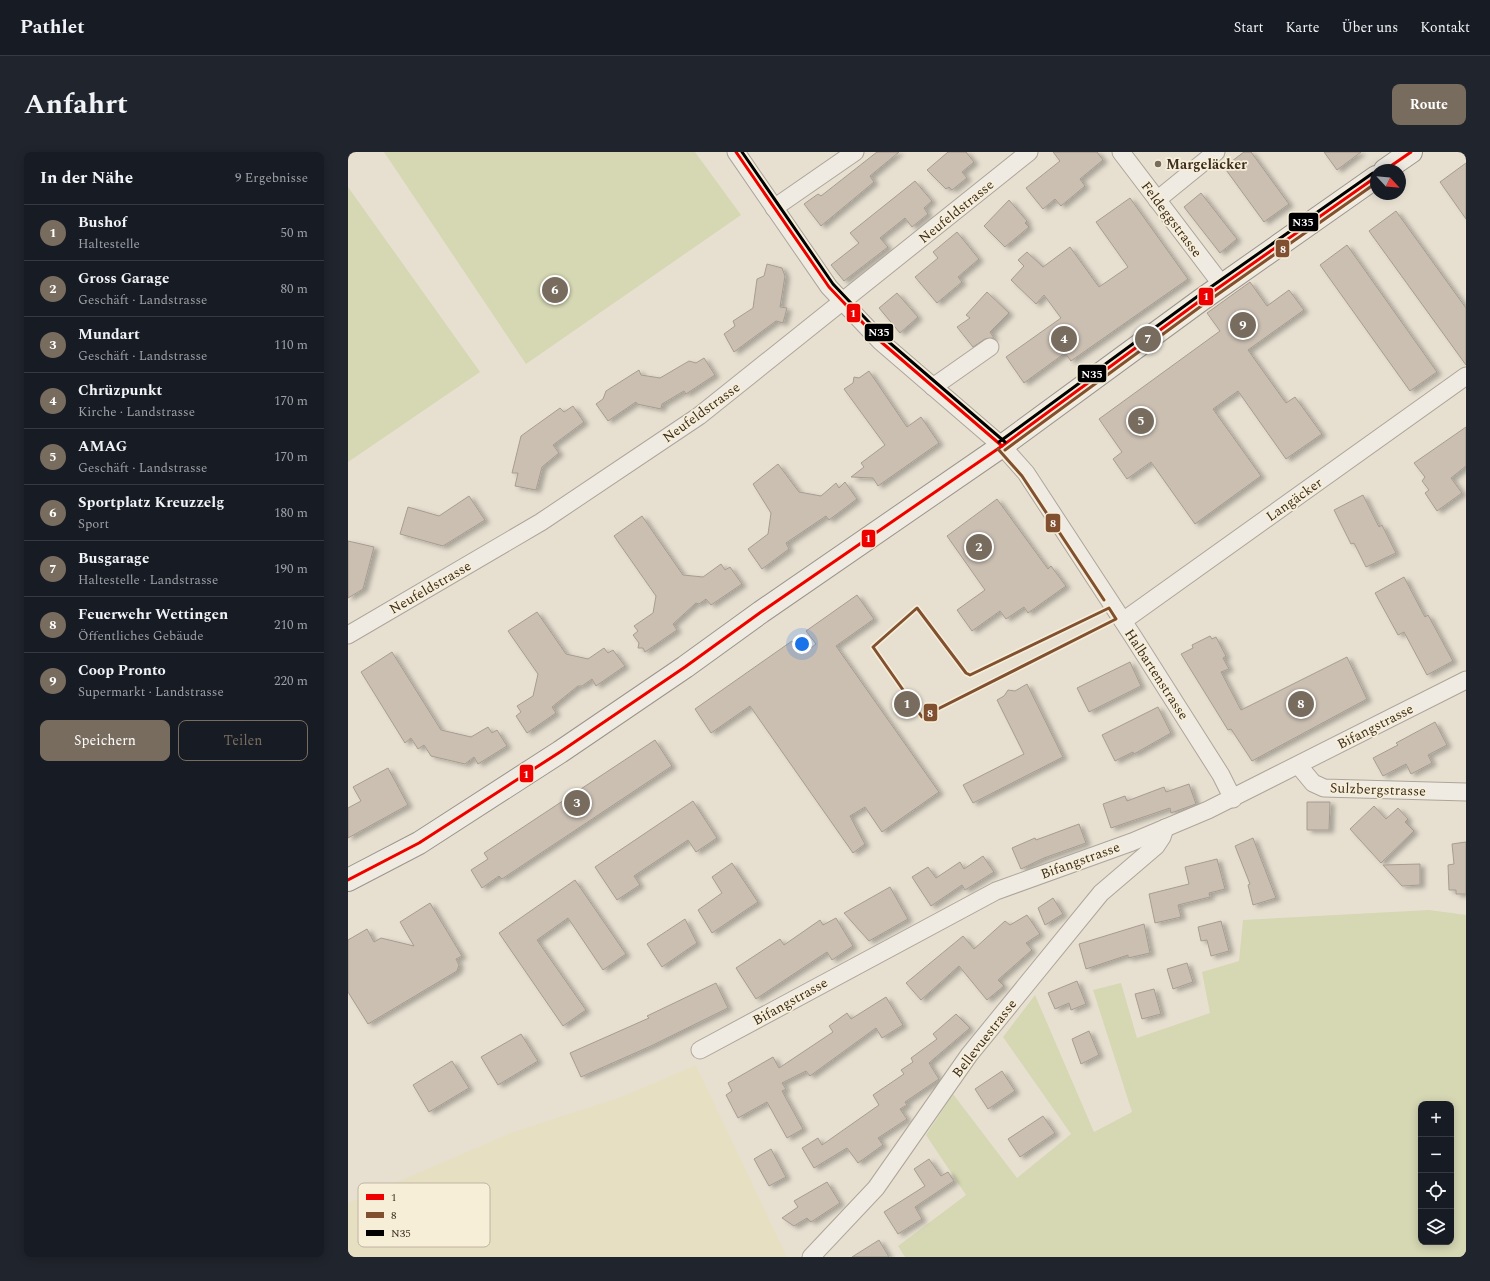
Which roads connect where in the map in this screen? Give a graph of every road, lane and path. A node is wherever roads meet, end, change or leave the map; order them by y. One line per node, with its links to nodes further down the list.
1 (736, 152): 10 (street, Halbartenstrasse)
2 (854, 152): 10 (street)
3 (1029, 152): 12 (street, Neufeldstrasse)
4 (1121, 152): 9 (street, Feldeggstrasse)
5 (1216, 152): 9 (street)
6 (1411, 152): 7 (main road)
7 (1394, 164)
8 (1370, 180): 11 (main road)
9 (1157, 200): 11 (street, Feldeggstrasse)
10 (774, 208): 12 (street, Halbartenstrasse)
11 (1222, 286): 16 (main road)
12 (842, 302): 15 (street, Halbartenstrasse); 18 (street, Neufeldstrasse)
13 (990, 347): 15 (street)
14 (1466, 376): 17 (street, Langäcker)
15 (933, 387): 16 (street, Halbartenstrasse)
16 (1002, 446): 17 (street, Halbartenstrasse); 24 (main road)
17 (1123, 621): 22 (street, Halbartenstrasse)
18 (348, 634)
19 (1466, 680): 20 (street, Bifangstrasse)
20 (1298, 766): 21 (street, Sulzbergstrasse); 22 (street, Bifangstrasse)
21 (1466, 792)
22 (1233, 798): 23 (street, Bifangstrasse)
23 (1165, 828): 25 (street, Bifangstrasse); 26 (street, Bellevuestrasse)
24 (348, 880)
25 (700, 1050)
26 (811, 1257)

